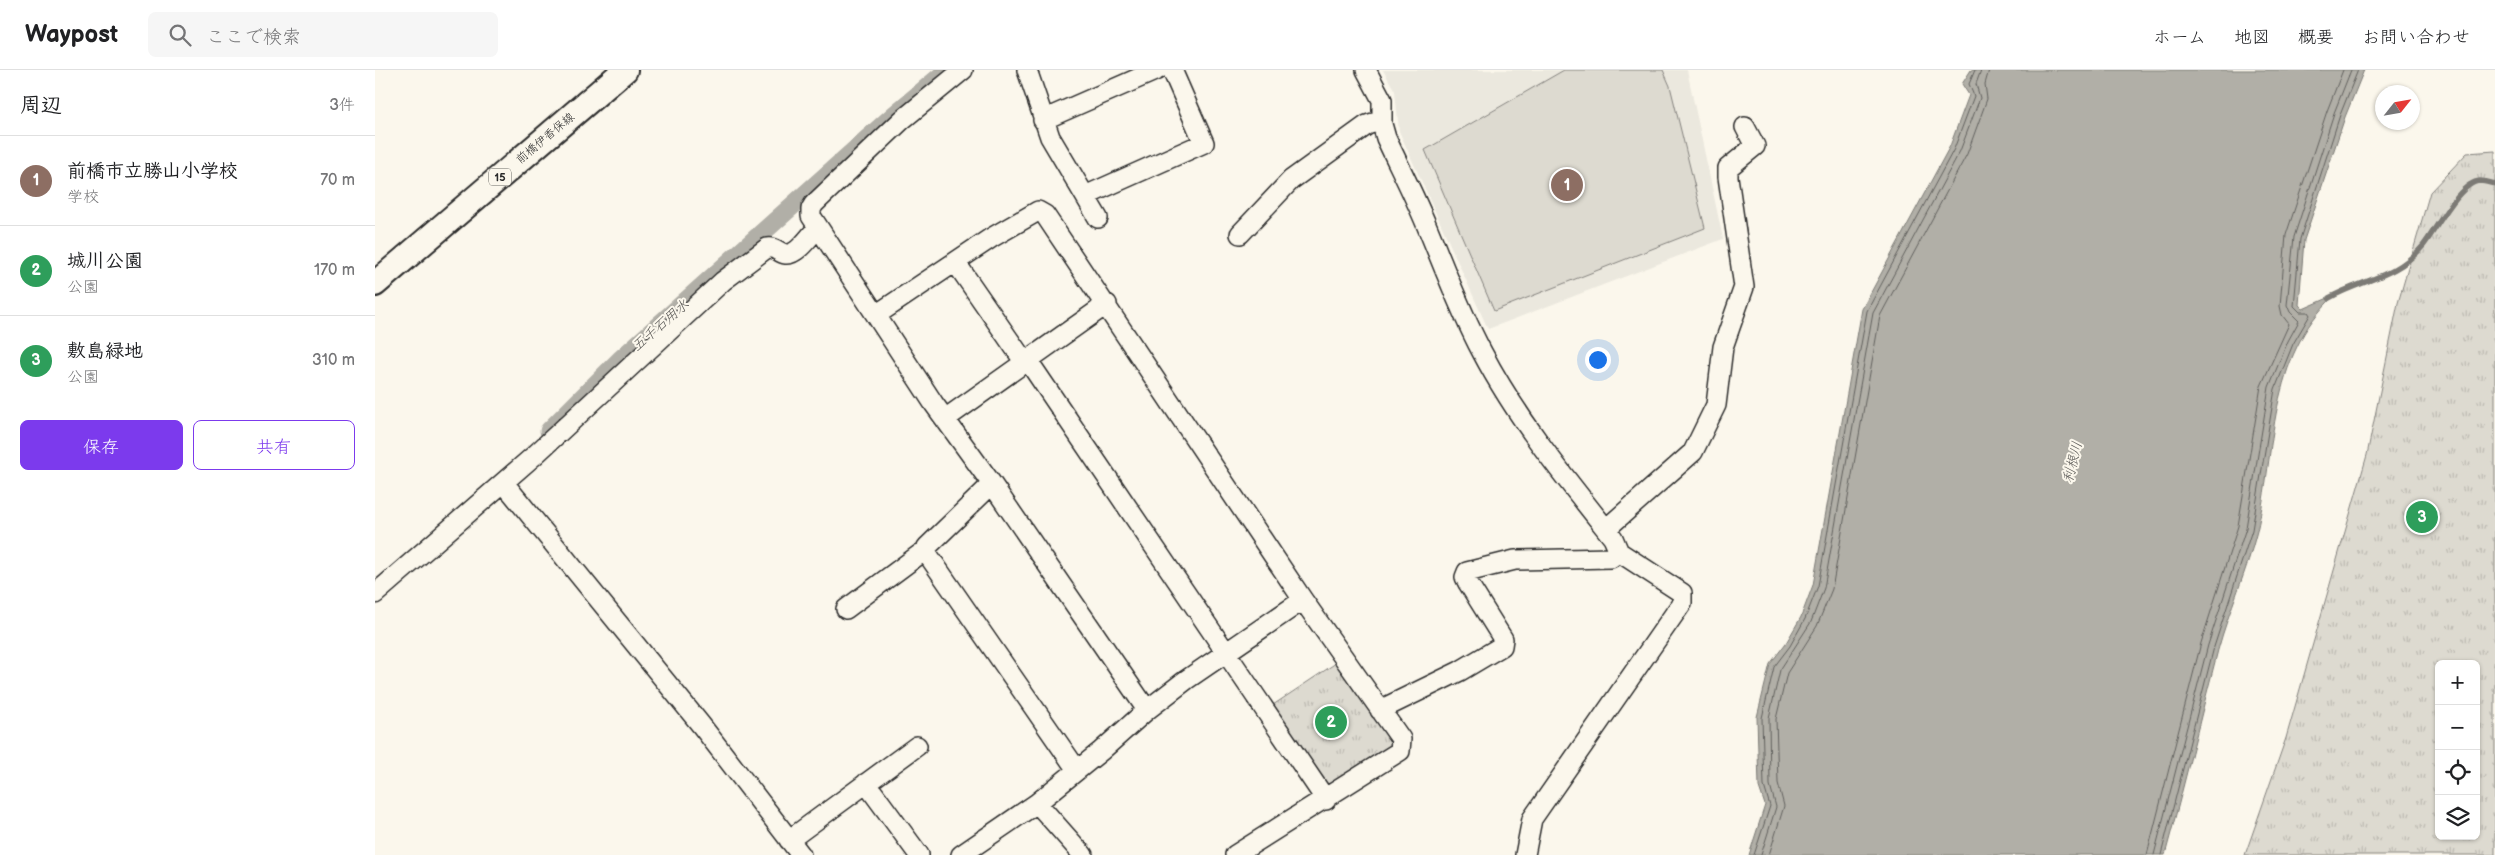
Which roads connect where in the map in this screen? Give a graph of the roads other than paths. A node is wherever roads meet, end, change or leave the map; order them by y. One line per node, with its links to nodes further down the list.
1 (625, 70): 15 (main road, 前橋伊香保線 / 15)
2 (963, 70): 12 (street)
3 (1027, 70): 7 (street)
4 (1157, 70): 7 (street)
5 (1173, 70): 10 (street)
6 (1367, 70): 8 (street)
7 (1043, 120): 10 (street)
8 (1382, 124): 13 (street); 22 (street)
9 (1745, 127): 22 (street)
10 (1085, 196): 11 (street)
11 (1098, 218)
12 (817, 228): 17 (street); 20 (street)
13 (1241, 234)
14 (956, 263): 16 (street); 17 (street); 18 (street)
15 (375, 284)
16 (1107, 304): 18 (street); 26 (street)
17 (876, 315): 19 (street)
18 (1027, 360): 19 (street); 28 (street)
19 (945, 419): 21 (street)
20 (505, 482): 25 (street); 36 (street)
21 (992, 484): 23 (street); 29 (street)
22 (1606, 529): 24 (street)
23 (926, 552): 27 (street); 32 (street)
24 (1619, 552): 30 (street); 42 (street)
25 (375, 594)
26 (1303, 600): 28 (street); 30 (street)
27 (846, 609)
28 (1226, 653): 29 (street); 34 (street)
29 (1147, 710): 32 (street)
30 (1380, 710): 34 (street)
31 (917, 746): 33 (street)
32 (1077, 770): 35 (street)
33 (866, 783): 36 (street); 38 (street)
34 (1325, 800): 41 (street)
35 (1037, 803): 39 (street); 40 (street)
36 (789, 840): 37 (street)
37 (801, 855)
38 (919, 855)
39 (961, 855)
40 (1083, 855)
41 (1235, 855)
42 (1525, 855)

